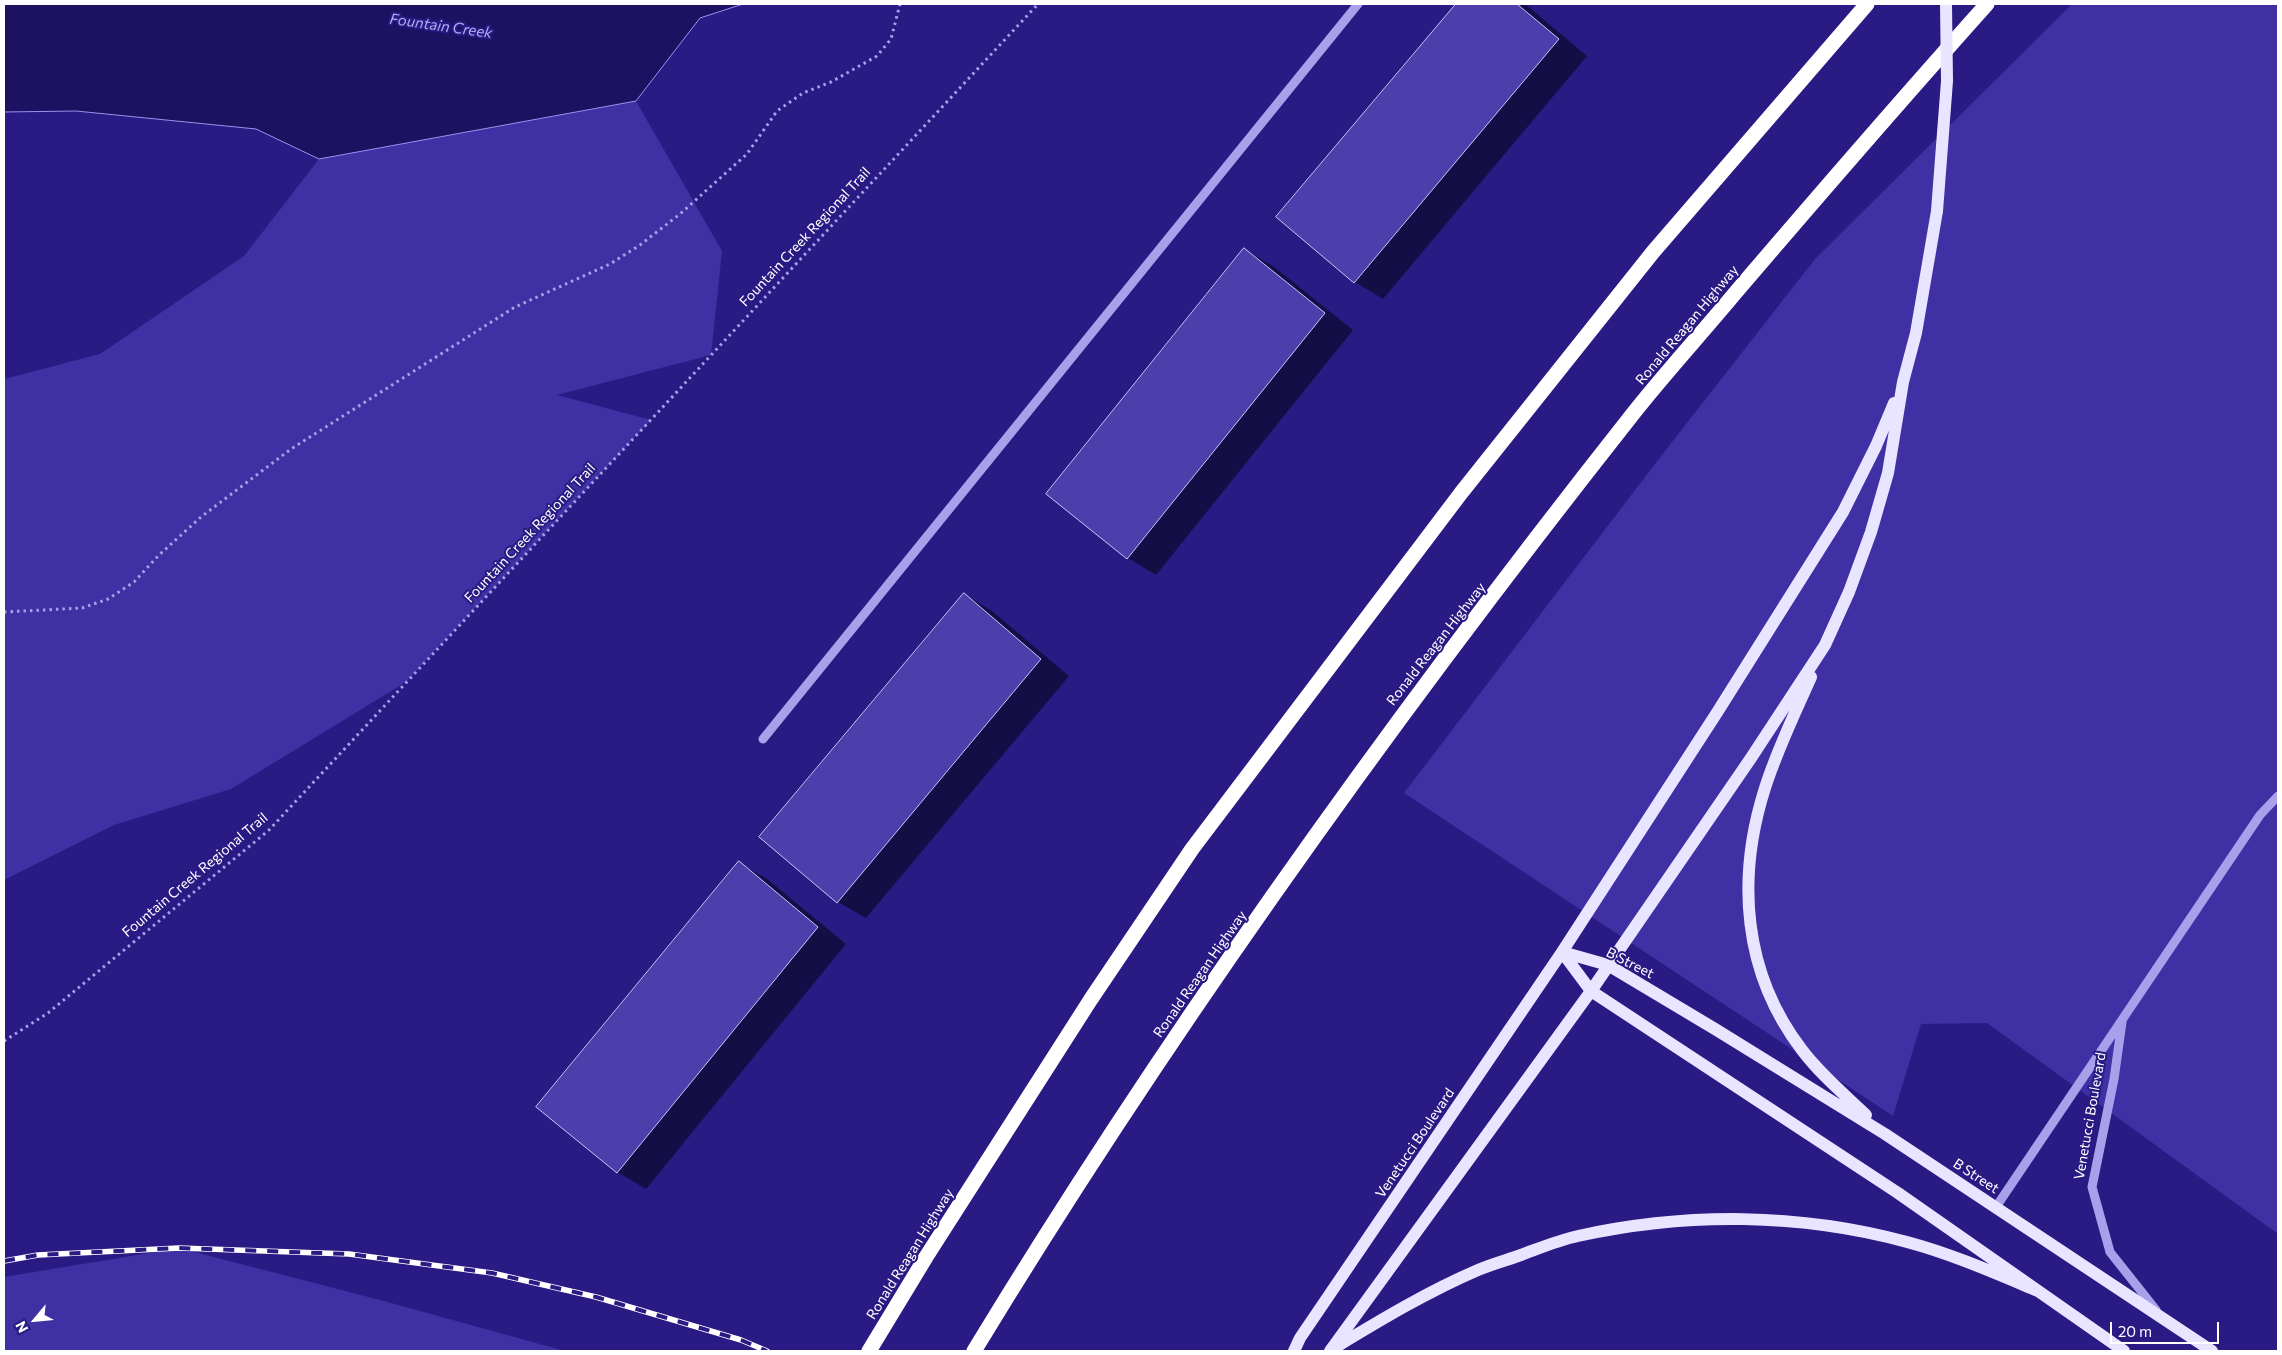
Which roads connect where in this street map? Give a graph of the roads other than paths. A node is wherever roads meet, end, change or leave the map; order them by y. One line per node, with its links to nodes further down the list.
1 (1358, 4): 7 (street)
2 (1867, 4): 17 (highway, Ronald Reagan Highway)
3 (1946, 4): 5 (main road, bridge)
4 (1987, 4): 18 (highway, Ronald Reagan Highway)
5 (1903, 382): 6 (main road); 9 (main road, Venetucci Boulevard)
6 (1825, 645): 10 (main road); 13 (main road)
7 (763, 739)
8 (2278, 796): 12 (street, Venetucci Boulevard)
9 (1562, 952): 10 (main road, B Street); 11 (main road); 19 (main road, Venetucci Boulevard)
10 (1608, 965): 11 (main road); 13 (main road, B Street)
11 (1591, 991): 15 (main road); 20 (main road)
12 (2122, 1020): 14 (street, Venetucci Boulevard); 16 (street, Venetucci Boulevard)
13 (1886, 1134): 14 (main road, B Street)
14 (1996, 1207): 16 (main road, B Street)
15 (2038, 1291): 20 (main road); 21 (main road)
16 (2162, 1318): 22 (main road, B Street)
17 (868, 1351)
18 (974, 1351)
19 (1294, 1351)
20 (1330, 1351)
21 (2124, 1351)
22 (2212, 1351)

